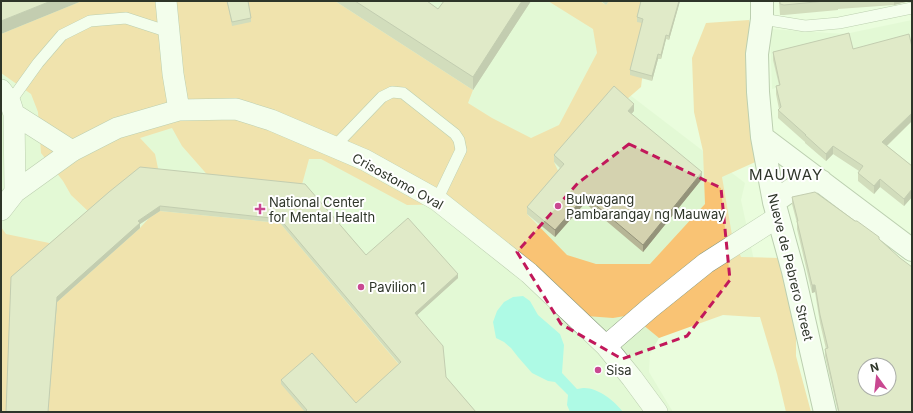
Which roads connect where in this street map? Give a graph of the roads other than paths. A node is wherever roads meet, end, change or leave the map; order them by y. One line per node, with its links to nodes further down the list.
1 (166, 1): 4 (street)
2 (912, 8): 3 (lane)
3 (762, 10): 7 (main road, Nueve de Pebrero Street)
4 (168, 32): 5 (lane); 6 (street)
5 (8, 102): 9 (street); 11 (street)
6 (179, 110): 8 (street, Crisostomo Oval); 9 (street, Crisostomo Oval)
7 (762, 137): 10 (main road); 14 (main road, Nueve de Pebrero Street)
8 (334, 147): 12 (street, Crisostomo Oval); 12 (lane)
9 (72, 151): 11 (street, Crisostomo Oval)
10 (821, 181): 14 (main road); 15 (main road)
11 (15, 192): 13 (street, Crisostomo Oval)
12 (437, 200): 16 (street, Crisostomo Oval)
13 (1, 210)
14 (778, 215): 16 (street); 18 (main road, Nueve de Pebrero Street)
15 (912, 250)
16 (610, 350): 17 (street, Crisostomo Oval)
17 (657, 412)
18 (825, 412)

